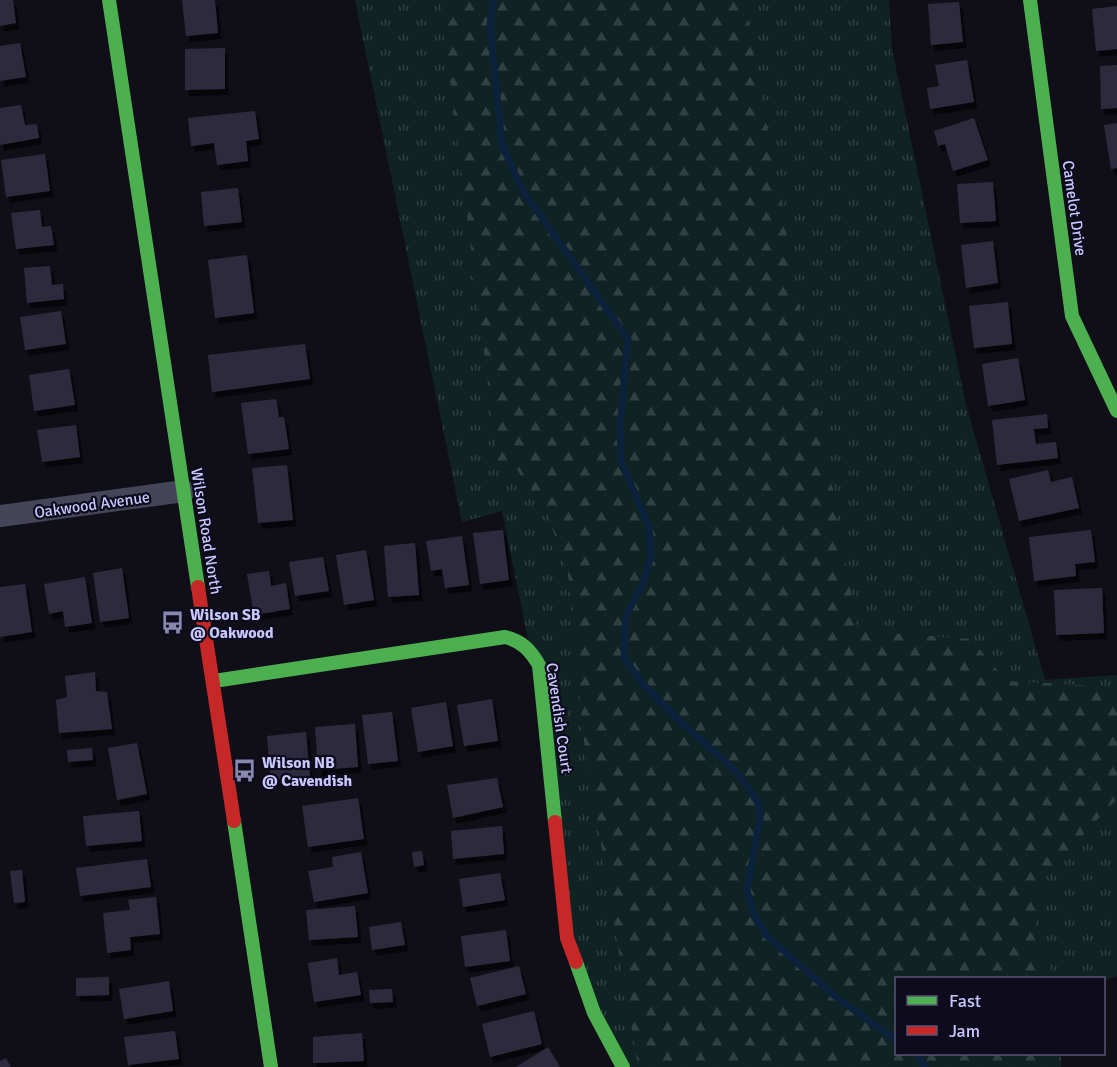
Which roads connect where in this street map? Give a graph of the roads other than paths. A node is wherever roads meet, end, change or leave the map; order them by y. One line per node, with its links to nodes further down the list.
1 (109, 0): 4 (street, Wilson Road North)
2 (1030, 0): 3 (street, Camelot Drive)
3 (1117, 411)
4 (184, 491): 5 (street, Oakwood Avenue); 6 (street, Wilson Road North)
5 (0, 516)
6 (214, 681): 7 (street, Wilson Road North); 8 (street, Cavendish Court)
7 (271, 1067)
8 (623, 1067)

